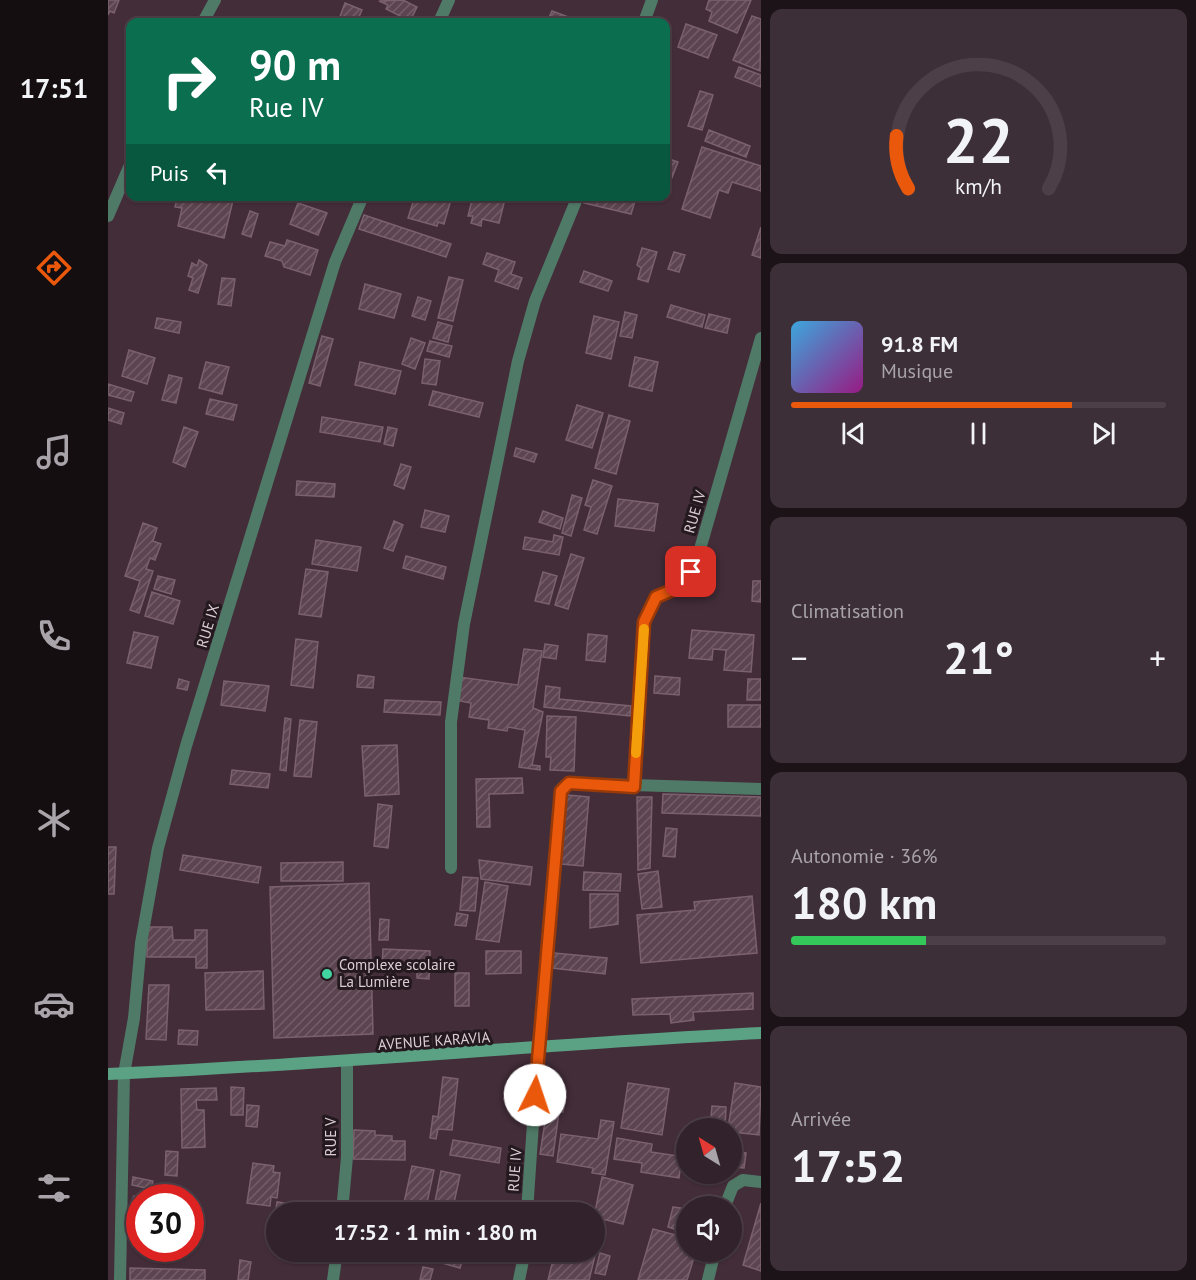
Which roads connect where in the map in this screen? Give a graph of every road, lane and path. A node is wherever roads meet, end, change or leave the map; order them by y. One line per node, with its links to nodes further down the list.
1 (215, 0): 4 (street)
2 (449, 0): 5 (street)
3 (652, 0): 6 (street)
4 (205, 18)
5 (441, 18)
6 (645, 18)
7 (126, 174): 10 (street)
8 (361, 201): 19 (street, RUE IX)
9 (576, 201): 14 (street)
10 (108, 216)
11 (761, 338): 12 (street, RUE IV)
12 (634, 787): 13 (street); 16 (street, RUE IV)
13 (761, 789)
14 (451, 868)
15 (761, 1033): 16 (street, AVENUE KARAVIA)
16 (538, 1049): 17 (street, AVENUE KARAVIA); 23 (street, RUE IV)
17 (347, 1062): 19 (street, AVENUE KARAVIA); 22 (street, RUE V)
18 (108, 1074): 19 (street, AVENUE KARAVIA)
19 (124, 1074): 27 (street, RUE IX)
20 (761, 1182): 21 (street)
21 (729, 1196)
22 (343, 1202)
23 (528, 1202)
24 (335, 1262): 28 (street)
25 (523, 1262): 29 (street)
26 (712, 1262): 30 (street)
27 (120, 1280)
28 (333, 1280)
29 (519, 1280)
30 (708, 1280)

